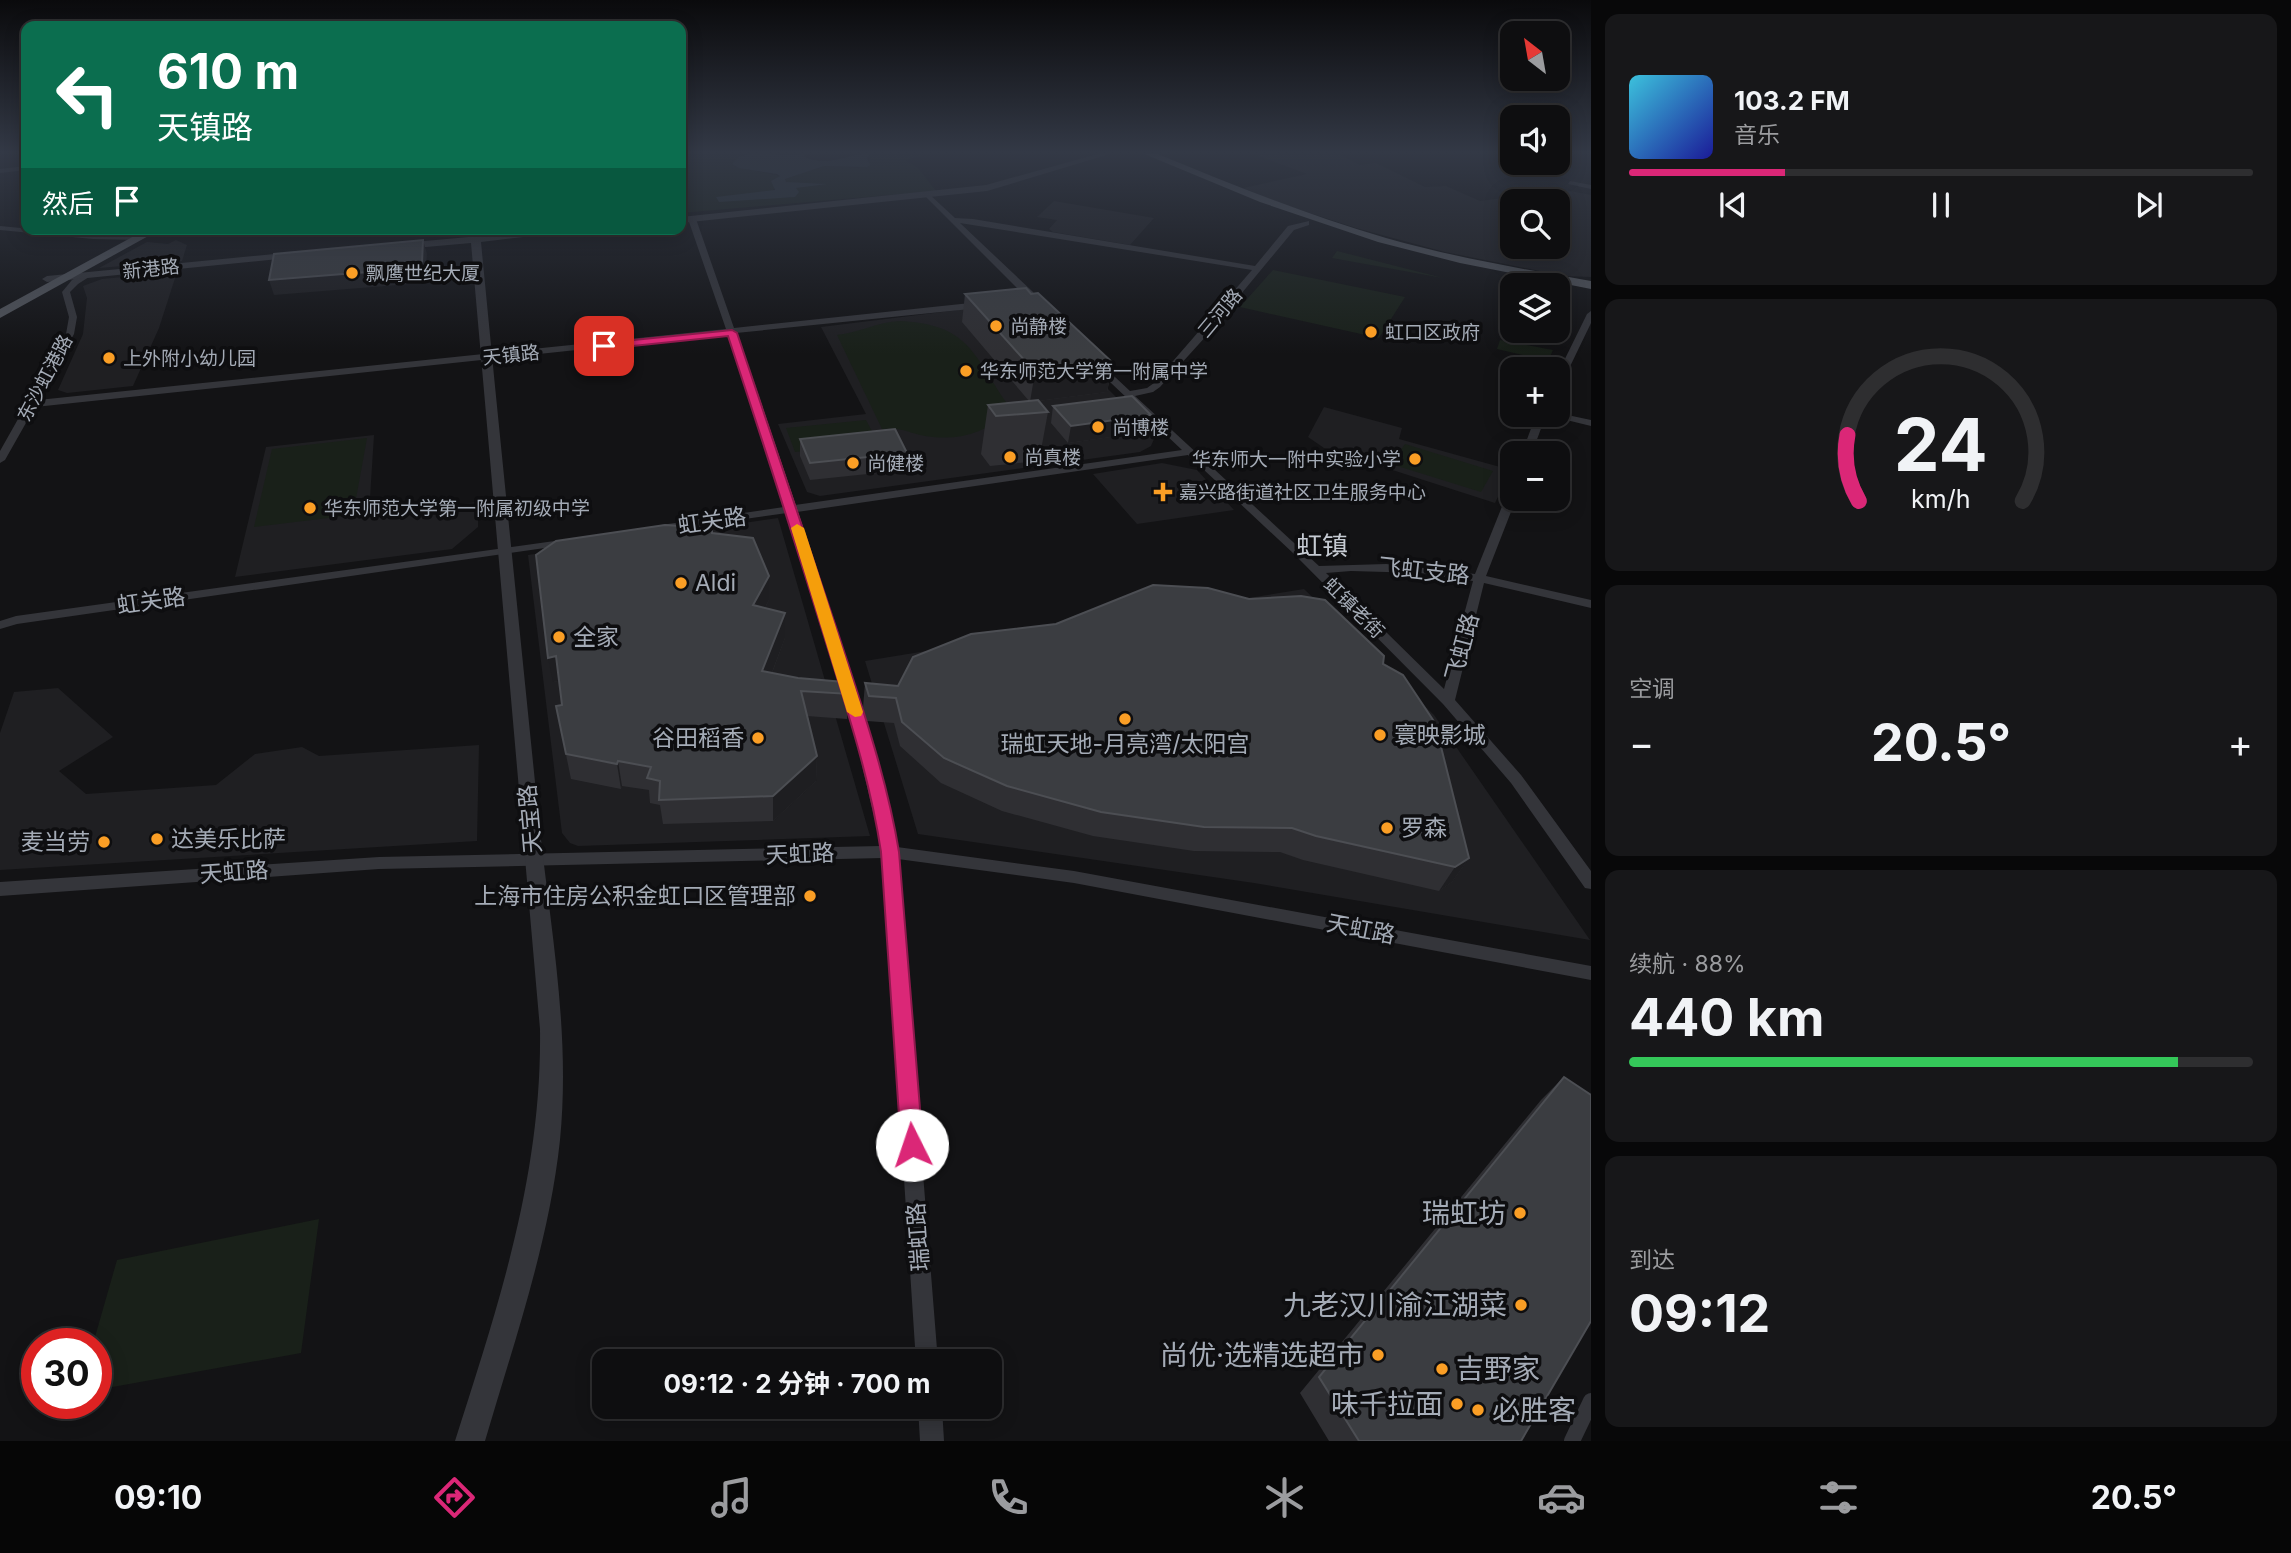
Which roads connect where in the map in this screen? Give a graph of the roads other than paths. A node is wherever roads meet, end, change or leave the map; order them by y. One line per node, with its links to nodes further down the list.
1 (686, 220): 32 (street, 瑞虹路)
2 (953, 220): 27 (street)
3 (958, 220): 17 (street)
4 (1299, 220): 6 (main road)
5 (1323, 220): 22 (main road)
6 (1306, 223): 17 (street, 三河路); 18 (main road)
7 (0, 228): 8 (street)
8 (21, 230)
9 (72, 235): 14 (street)
10 (116, 235): 14 (street)
11 (130, 235): 14 (main road)
12 (136, 235): 20 (main road)
13 (476, 235): 15 (street); 35 (street, 天宝路)
14 (123, 236): 21 (main road)
15 (396, 247)
16 (309, 254): 19 (street, 新港路)
17 (1258, 269): 36 (street, 三河路)
18 (1501, 273)
19 (88, 275): 20 (street, 新港路); 26 (street)
20 (67, 277): 21 (street, 新港路); 25 (main road)
21 (47, 279): 29 (main road)
22 (1591, 285)
23 (1570, 287): 24 (main road)
24 (1591, 291)
25 (40, 292): 26 (street); 30 (main road)
26 (66, 292): 37 (street, 东沙虹港路)
27 (1021, 302)
28 (997, 304): 32 (street, 天镇路)
29 (0, 306)
30 (0, 314)
31 (1591, 314): 34 (street)
32 (732, 333): 35 (street, 天镇路); 42 (street, 瑞虹路)
33 (1088, 357): 36 (street, 虹镇老街)
34 (1570, 357)
35 (486, 358): 37 (street, 天镇路); 46 (street, 天宝路)
36 (1128, 394): 40 (street, 虹镇老街)
37 (31, 404): 41 (street, 东沙虹港路)
38 (1570, 419): 39 (street)
39 (1591, 423)
40 (1190, 452): 42 (street, 虹关路); 47 (street, 虹镇老街)
41 (0, 460)
42 (792, 510): 44 (street, 虹关路); 54 (street, 瑞虹路)
43 (1507, 511): 48 (street, 飞虹路)
44 (644, 531)
45 (577, 541): 46 (street, 虹关路)
46 (504, 551): 51 (street, 虹关路); 55 (street, 天宝路)
47 (1316, 570): 48 (street, 飞虹支路); 53 (street, 虹镇老街)
48 (1485, 578): 49 (street, 飞虹支路); 53 (street, 飞虹路)
49 (1591, 604)
50 (0, 615): 51 (street, 虹关路)
51 (26, 619): 52 (street, 虹关路)
52 (0, 625)
53 (1448, 701): 56 (street, 飞虹路)
54 (890, 852): 55 (street, 天虹路); 58 (street, 天虹路); 59 (street, 瑞虹路)
55 (534, 862): 57 (street, 天虹路); 62 (street, 天宝路)
56 (1591, 883)
57 (0, 889)
58 (1591, 973)
59 (926, 1349)
60 (1591, 1401): 64 (street)
61 (931, 1419): 63 (street)
62 (470, 1441)
63 (932, 1441)
64 (1572, 1441)

